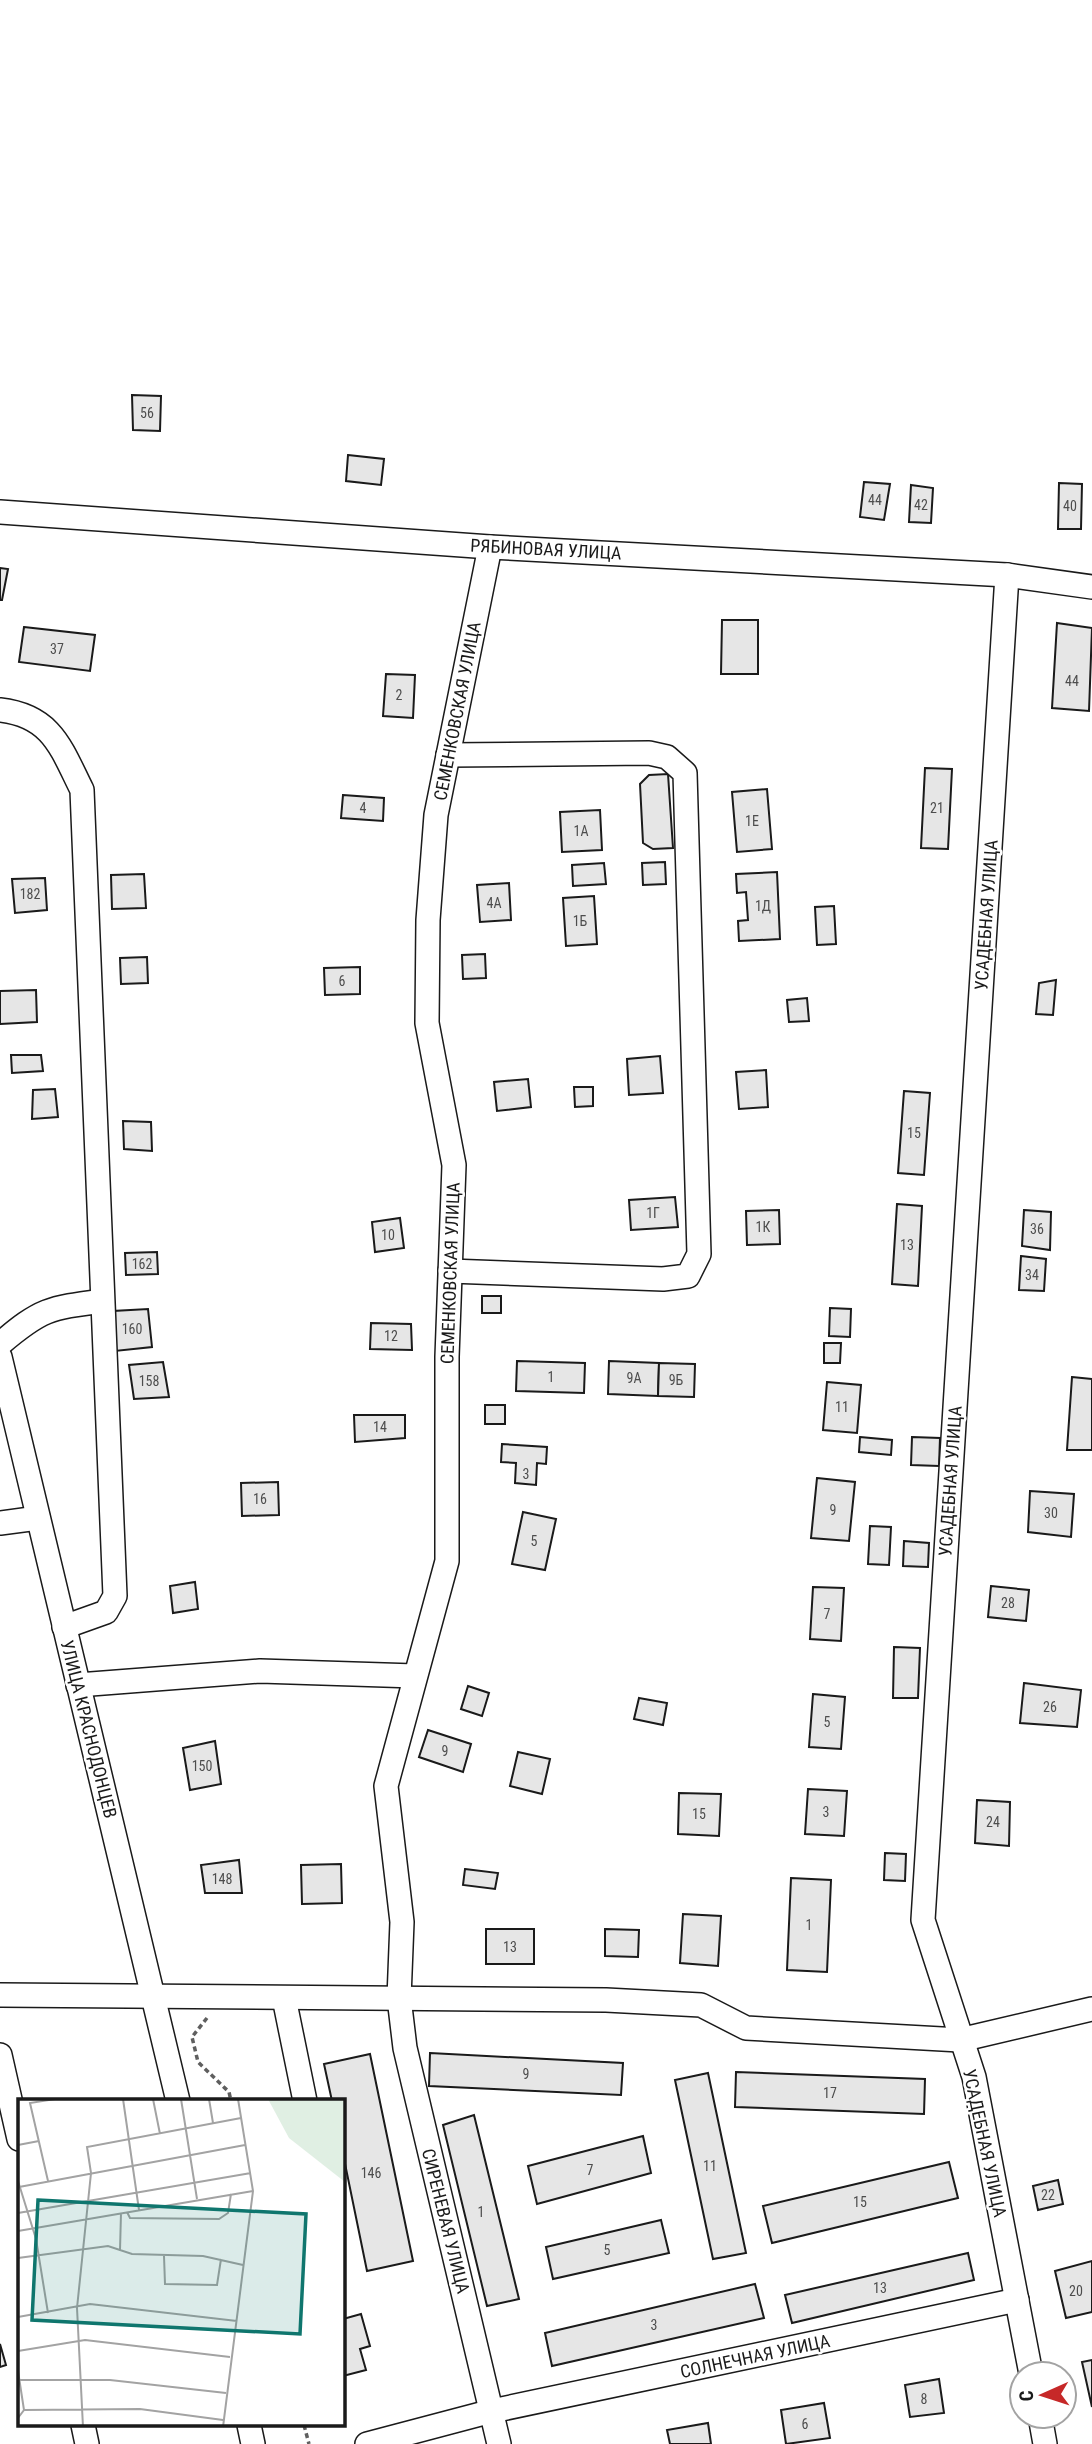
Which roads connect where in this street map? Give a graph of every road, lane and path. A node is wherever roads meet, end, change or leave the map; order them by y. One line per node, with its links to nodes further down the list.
1 (0, 512): 2 (street, РЯБИНОВАЯ УЛИЦА)
2 (490, 547): 3 (street, РЯБИНОВАЯ УЛИЦА); 6 (street, СЕМЕНКОВСКАЯ УЛИЦА)
3 (1007, 575): 4 (street, РЯБИНОВАЯ УЛИЦА); 22 (street, УСАДЕБНАЯ УЛИЦА)
4 (1092, 587)
5 (0, 710): 8 (street)
6 (448, 755): 7 (street, СЕМЕНКОВСКАЯ УЛИЦА); 7 (street)
7 (450, 1271): 14 (street, СЕМЕНКОВСКАЯ УЛИЦА)
8 (102, 1301): 9 (street); 13 (street)
9 (0, 1344)
10 (0, 1357): 11 (street, УЛИЦА КРАСНОДОНЦЕВ)
11 (38, 1518): 12 (street); 13 (street, УЛИЦА КРАСНОДОНЦЕВ)
12 (0, 1523)
13 (64, 1627): 15 (street, УЛИЦА КРАСНОДОНЦЕВ)
14 (415, 1676): 15 (street); 17 (street, СЕМЕНКОВСКАЯ УЛИЦА)
15 (78, 1685): 18 (street, УЛИЦА КРАСНОДОНЦЕВ)
16 (0, 1995): 18 (street)
17 (399, 1997): 20 (street); 22 (street); 30 (street, СИРЕНЕВАЯ УЛИЦА)
18 (154, 1998): 19 (street); 24 (street, УЛИЦА КРАСНОДОНЦЕВ)
19 (213, 1998): 20 (street); 25 (path)
20 (284, 1998): 26 (street)
21 (1092, 2009): 22 (street)
22 (960, 2040): 28 (street, УСАДЕБНАЯ УЛИЦА)
23 (0, 2055): 27 (street)
24 (178, 2099)
25 (231, 2099)
26 (305, 2099)
27 (18, 2135)
28 (1017, 2300): 29 (street, УСАДЕБНАЯ УЛИЦА); 30 (street, СОЛНЕЧНАЯ УЛИЦА)
29 (1028, 2360)
30 (492, 2412): 37 (street, СОЛНЕЧНАЯ УЛИЦА); 38 (street, СИРЕНЕВАЯ УЛИЦА)
31 (83, 2426): 34 (street)
32 (249, 2426): 35 (street)
33 (304, 2426): 36 (path)
34 (87, 2444)
35 (253, 2444)
36 (309, 2444)
37 (367, 2444)
38 (499, 2444)

